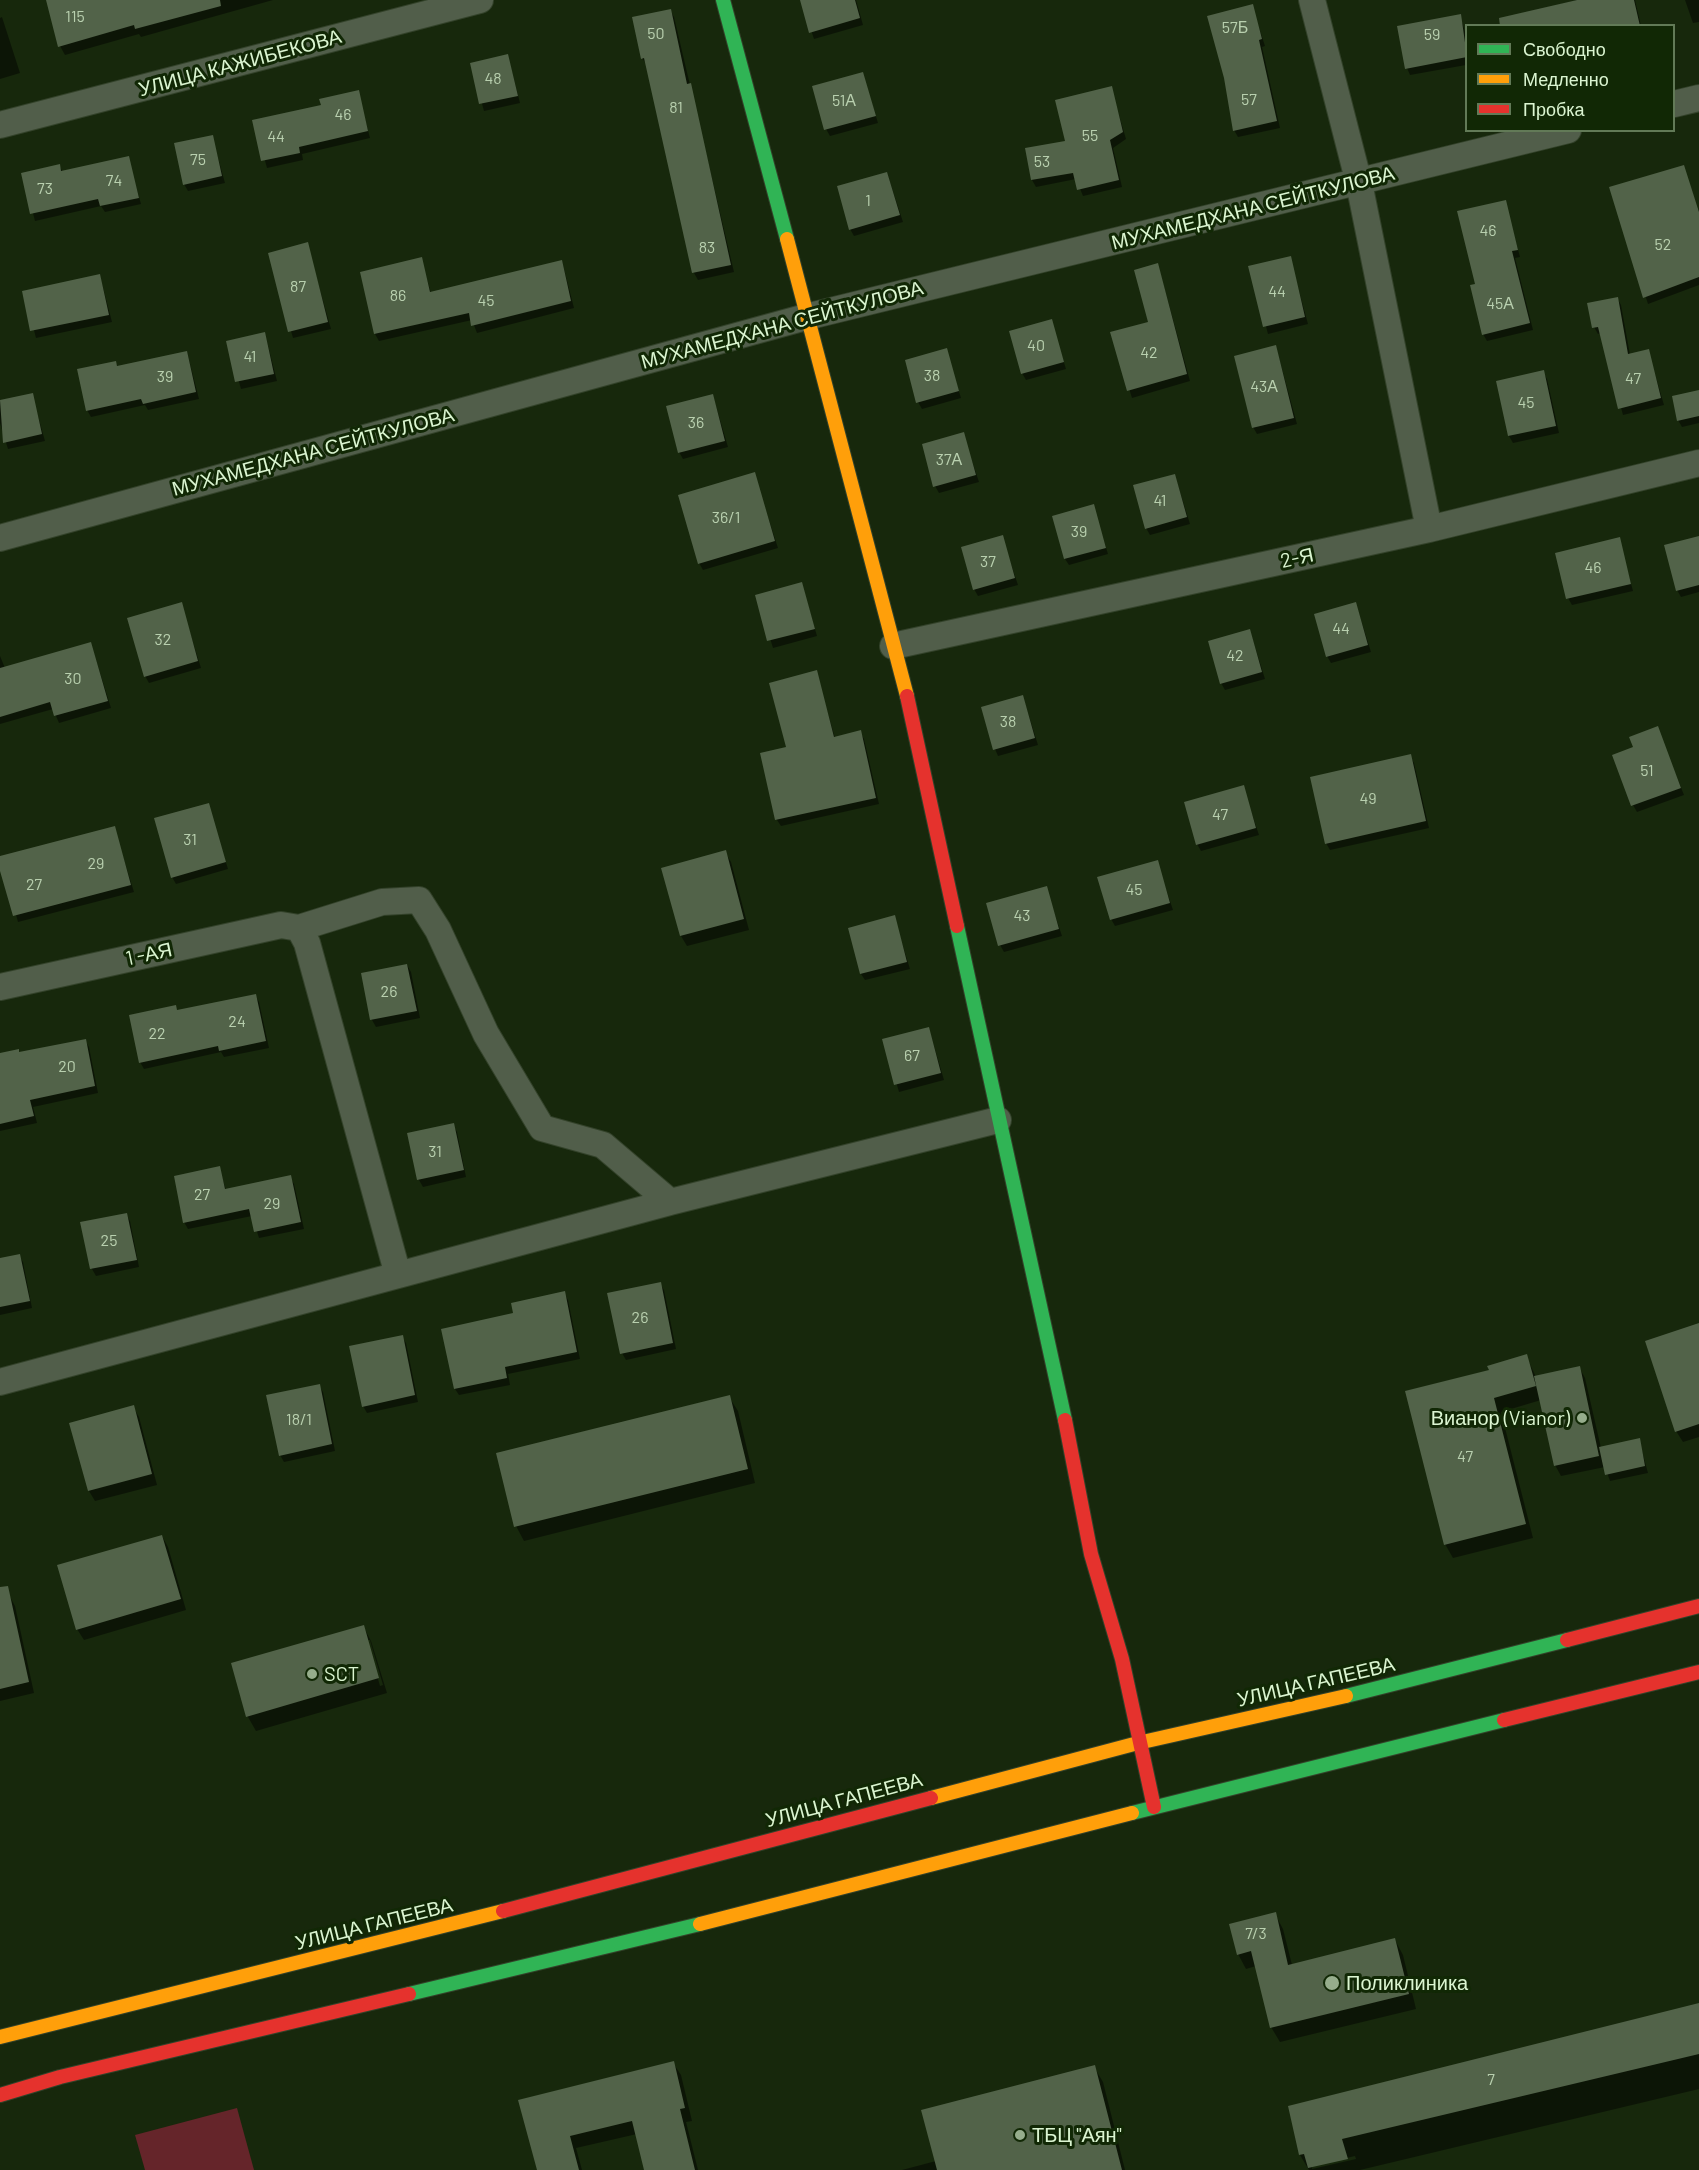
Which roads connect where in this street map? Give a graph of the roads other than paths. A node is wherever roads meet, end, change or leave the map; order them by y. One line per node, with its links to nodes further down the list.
1 (480, 0): 6 (street, УЛИЦА КАЖИБЕКОВА)
2 (723, 0): 9 (main road)
3 (1312, 0): 8 (street)
4 (1699, 98): 5 (street)
5 (1675, 104)
6 (0, 125)
7 (1560, 132): 8 (street, МУХАМЕДХАНА СЕЙТКУЛОВА)
8 (1359, 183): 9 (street, МУХАМЕДХАНА СЕЙТКУЛОВА); 11 (street)
9 (806, 317): 12 (street, МУХАМЕДХАНА СЕЙТКУЛОВА); 13 (main road)
10 (1699, 463): 11 (street, 2-Я)
11 (1430, 529): 13 (street, 2-Я)
12 (0, 538)
13 (893, 646): 16 (main road)
14 (299, 928): 15 (street, 1 -АЯ); 17 (street, 1 -АЯ); 18 (street)
15 (0, 987)
16 (998, 1120): 17 (street); 22 (main road)
17 (670, 1202): 18 (street)
18 (398, 1275): 19 (street)
19 (0, 1382)
20 (1699, 1606): 22 (main road, УЛИЦА ГАПЕЕВА)
21 (1699, 1672): 23 (main road)
22 (1138, 1743): 23 (main road); 24 (main road, УЛИЦА ГАПЕЕВА)
23 (1154, 1807): 25 (main road)
24 (0, 2037)
25 (0, 2095)

